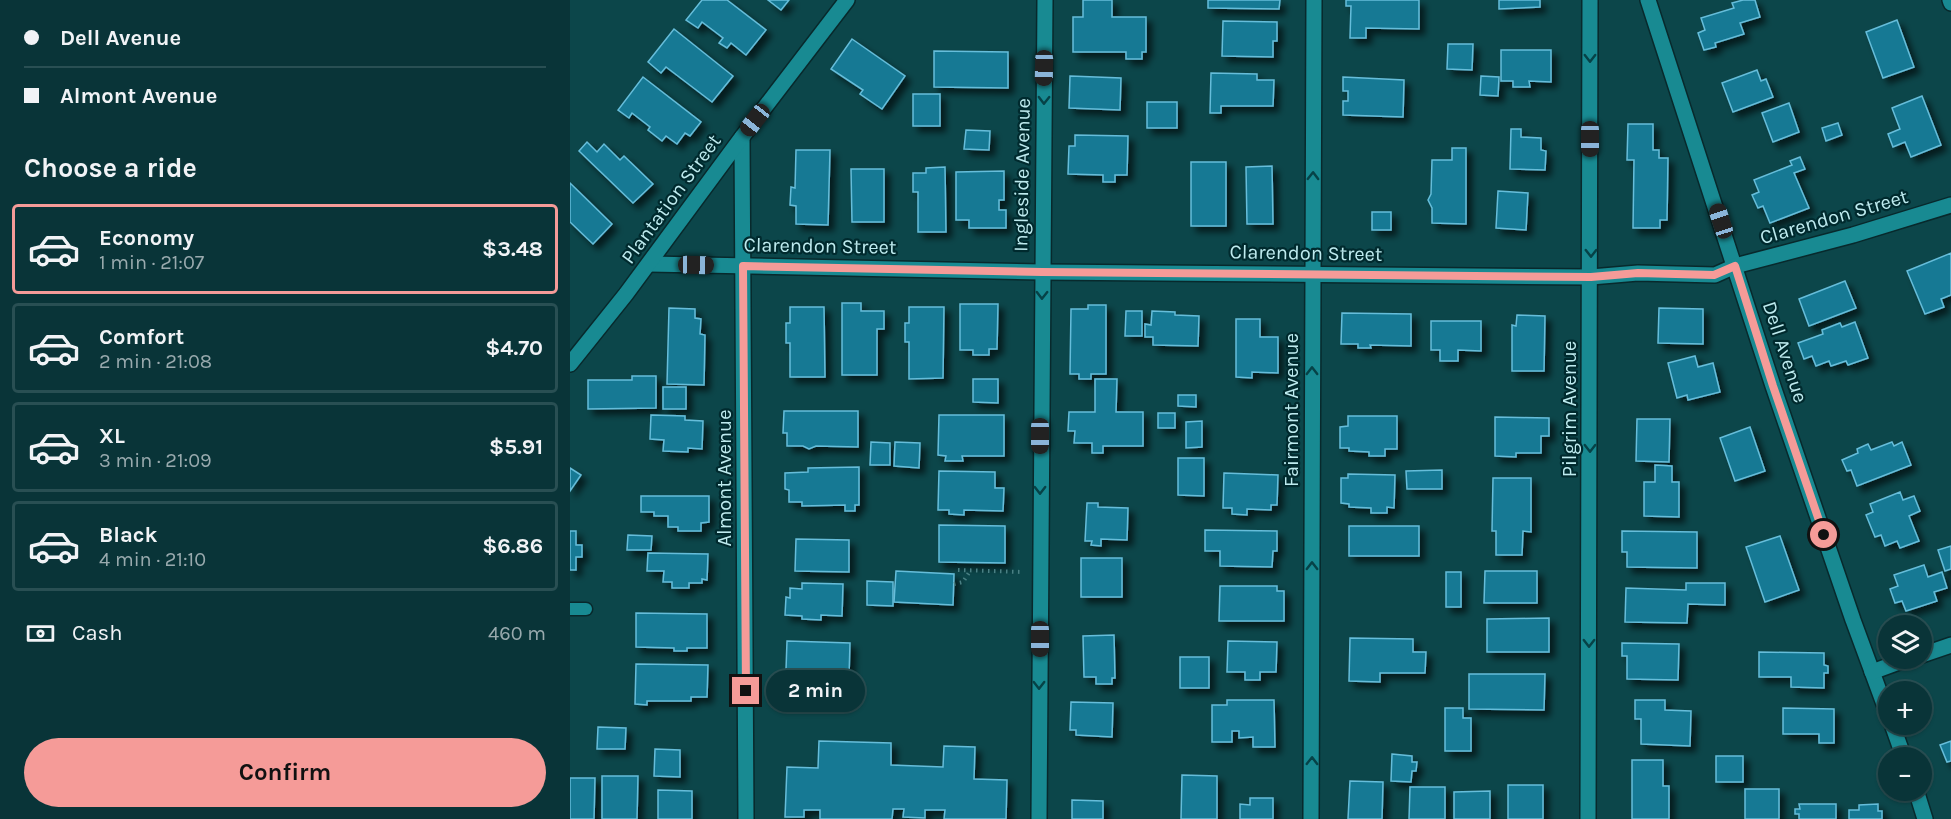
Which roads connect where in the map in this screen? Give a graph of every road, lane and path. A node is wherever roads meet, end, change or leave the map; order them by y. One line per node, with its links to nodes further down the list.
1 (847, 0): 6 (street, Plantation Street)
2 (1045, 0): 11 (street, Ingleside Avenue, one-way to 11)
3 (1314, 0): 12 (street, Fairmont Avenue, one-way to 3)
4 (1590, 0): 13 (street, Pilgrim Avenue, one-way to 13)
5 (1648, 0): 10 (street, Dell Avenue)
6 (742, 137): 8 (street, Plantation Street); 9 (street, Almont Avenue)
7 (1951, 205): 10 (street, Clarendon Street)
8 (649, 264): 9 (street, Clarendon Street); 14 (street, Plantation Street)
9 (743, 266): 11 (street, Clarendon Street); 27 (street, Almont Avenue)
10 (1735, 266): 13 (street, Clarendon Street); 24 (street, Dell Avenue)
11 (1042, 272): 12 (street, Clarendon Street); 28 (street, Ingleside Avenue, one-way to 28)
12 (1312, 274): 13 (street, Clarendon Street); 29 (street, Fairmont Avenue, one-way to 12)
13 (1591, 277): 30 (street, Pilgrim Avenue, one-way to 30)
14 (570, 364)
15 (958, 570): 16 (path)
16 (971, 571): 17 (path); 18 (path)
17 (1023, 572)
18 (954, 584)
19 (570, 609): 20 (lane)
20 (586, 609)
21 (1951, 645): 22 (street)
22 (1932, 652)
23 (1880, 669): 24 (street)
24 (1872, 672): 25 (street, Dell Avenue)
25 (1878, 688)
26 (1919, 801): 31 (street)
27 (746, 819)
28 (1038, 819)
29 (1311, 819)
30 (1588, 819)
31 (1925, 819)

